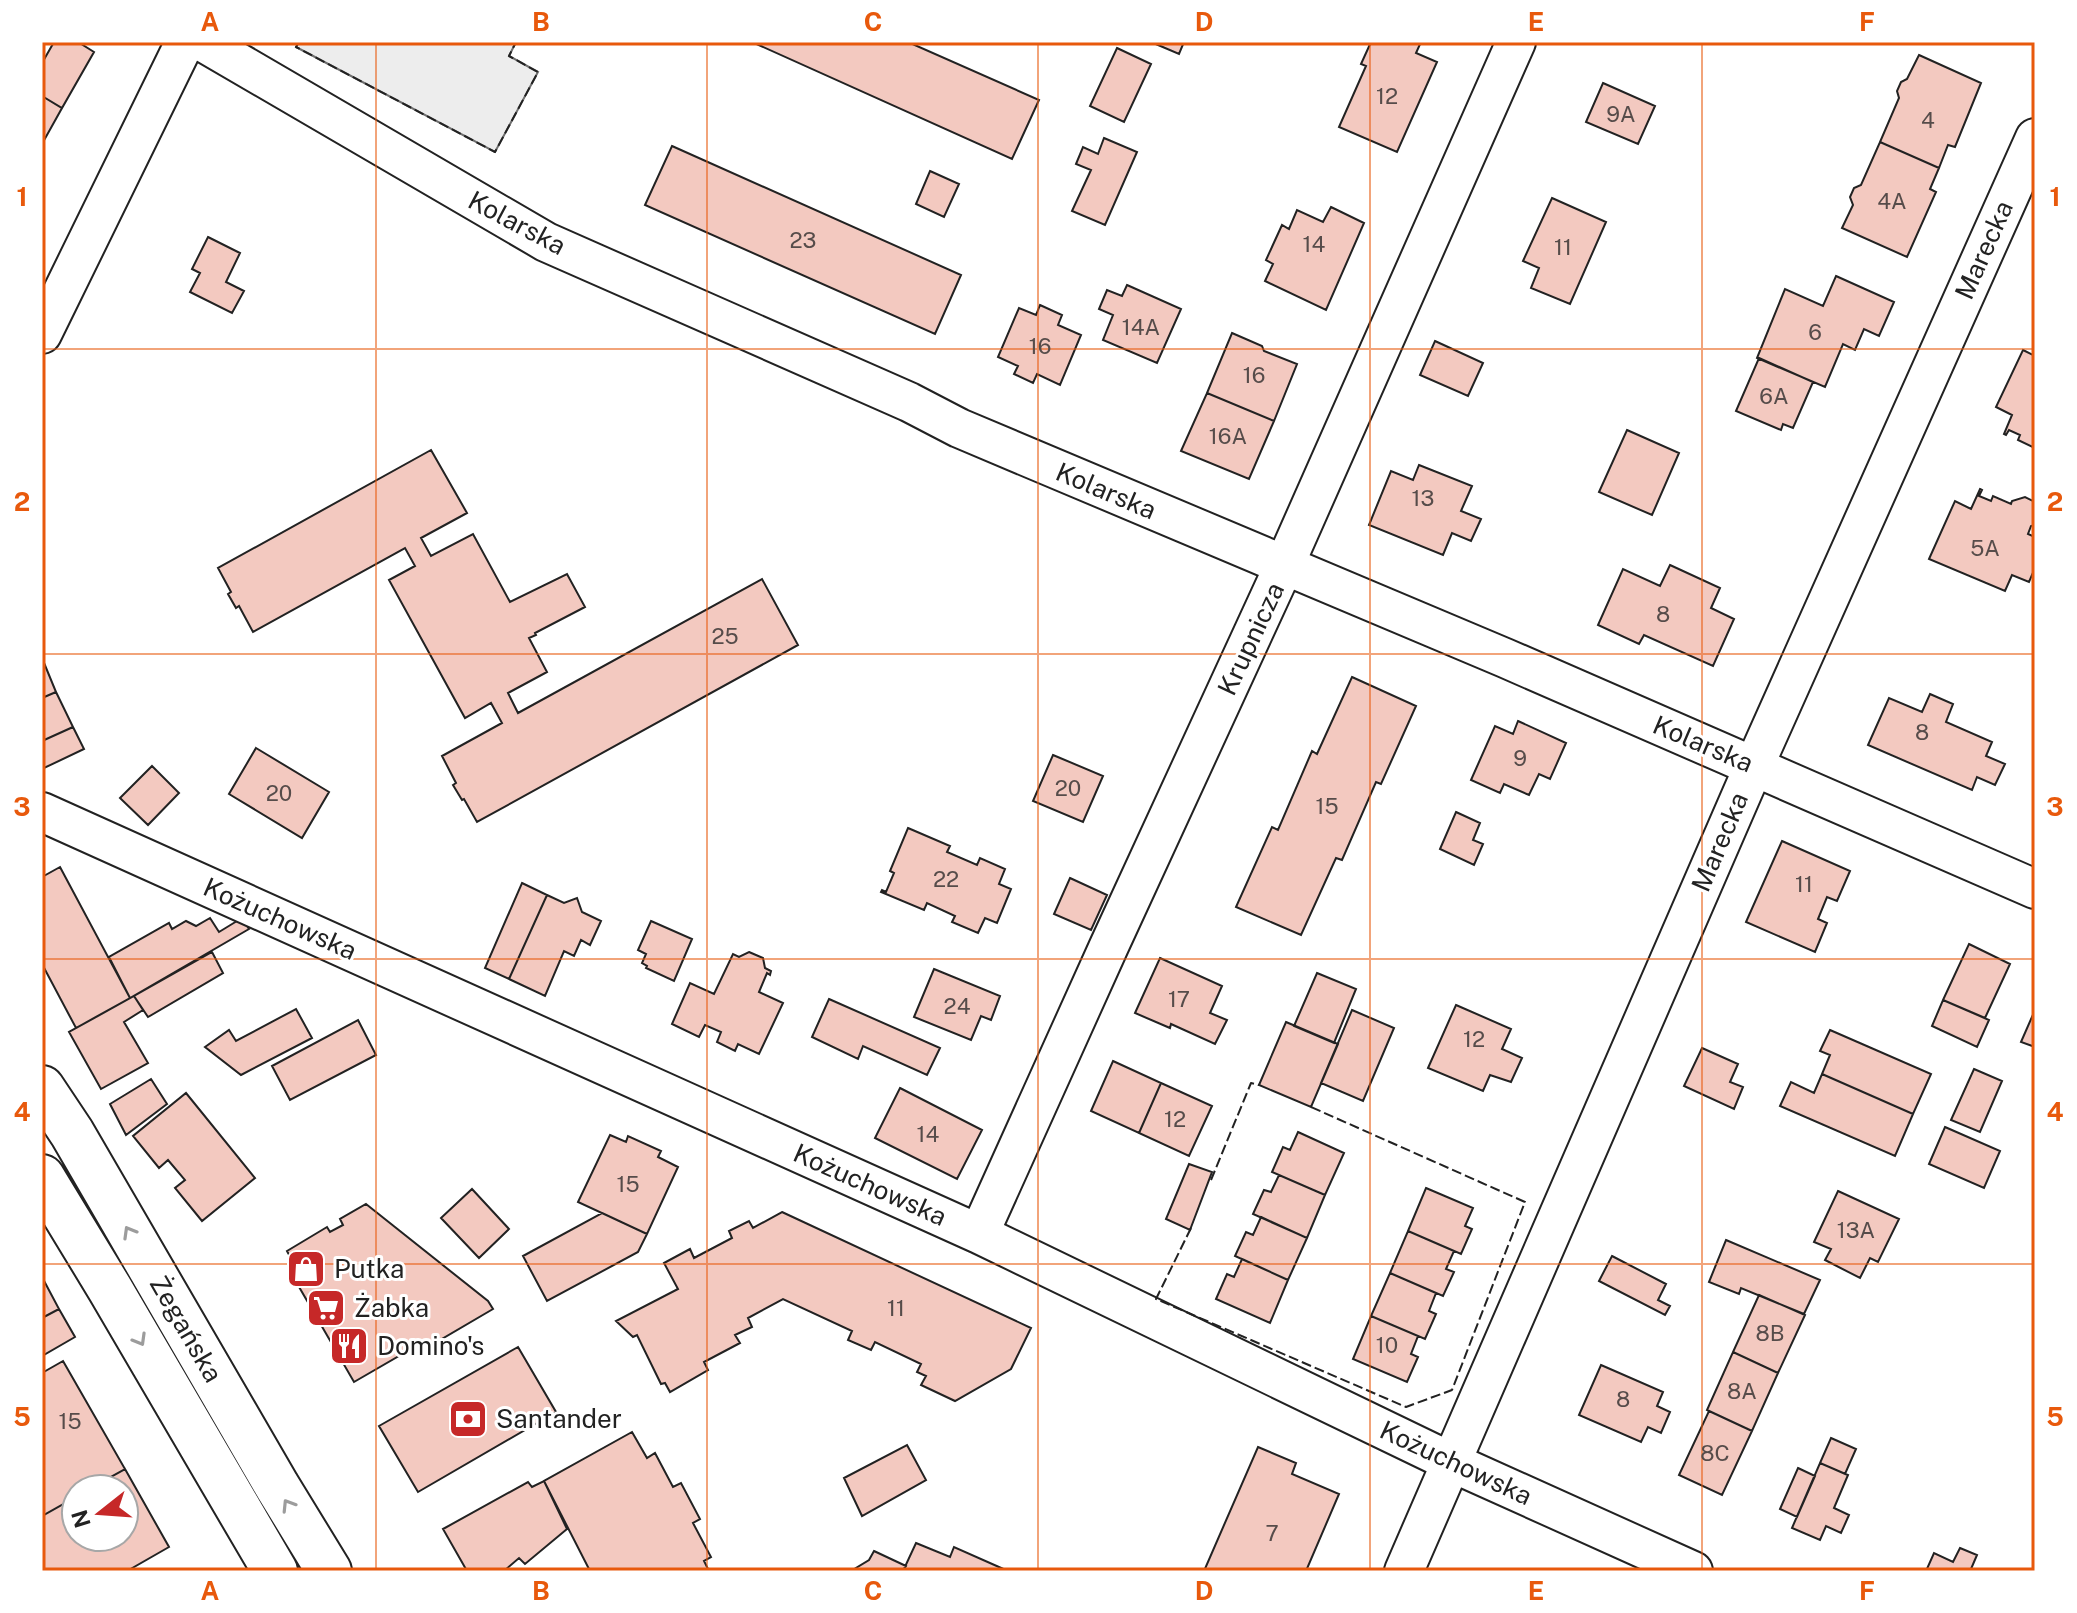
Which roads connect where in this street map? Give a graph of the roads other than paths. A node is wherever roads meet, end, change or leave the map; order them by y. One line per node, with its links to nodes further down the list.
1 (185, 42): 5 (street)
2 (203, 42): 6 (street, Kolarska)
3 (1516, 42): 6 (street, Krupnicza)
4 (2035, 138): 7 (street, Marecka)
5 (42, 334)
6 (1284, 566): 7 (street, Kolarska); 12 (street, Krupnicza)
7 (1754, 766): 9 (street, Kolarska); 13 (street, Marecka)
8 (42, 812): 12 (street, Kożuchowska)
9 (2035, 889)
10 (42, 1088): 15 (street, Żegańska, one-way to 10)
11 (42, 1177): 14 (street, Żegańska, one-way to 14)
12 (979, 1234): 13 (street, Kożuchowska)
13 (1451, 1462): 16 (street, Marecka); 17 (street, Kożuchowska)
14 (275, 1571)
15 (329, 1571)
16 (1404, 1571)
17 (1693, 1571)

